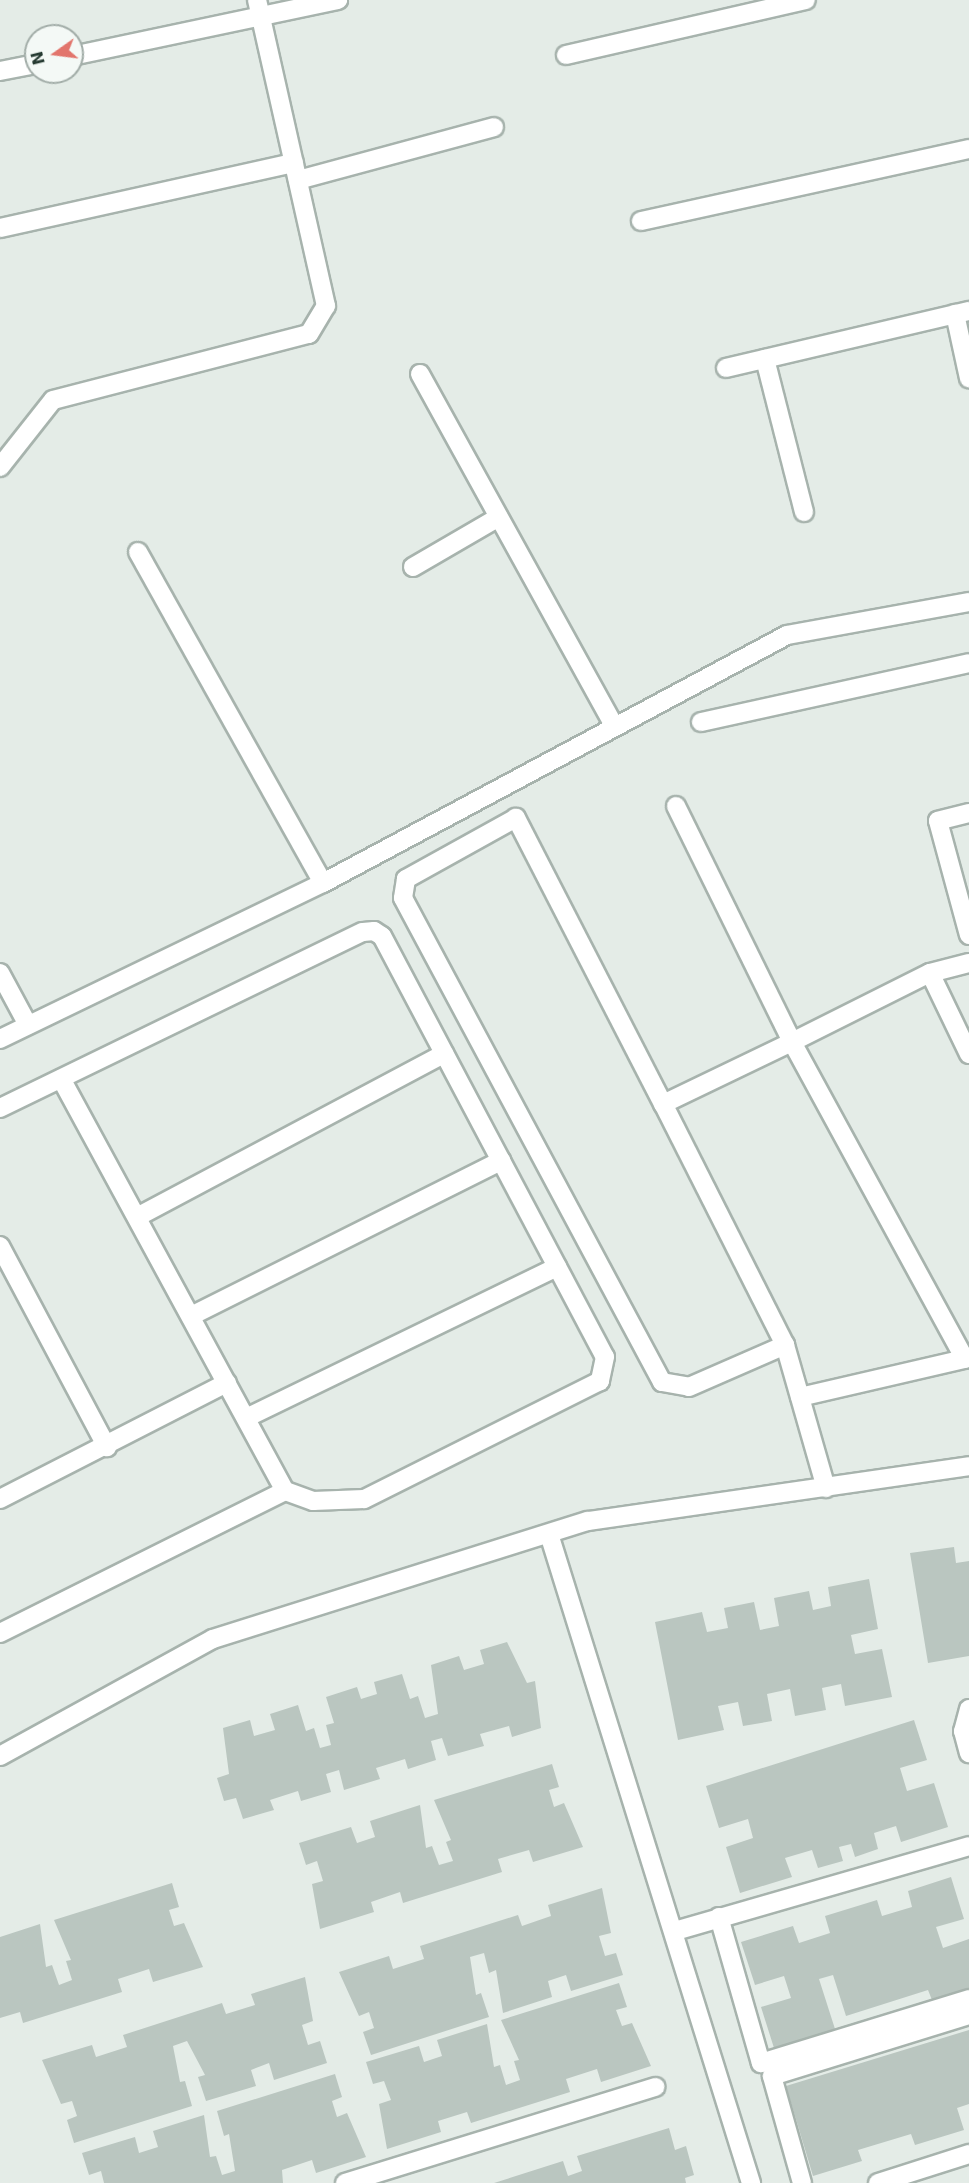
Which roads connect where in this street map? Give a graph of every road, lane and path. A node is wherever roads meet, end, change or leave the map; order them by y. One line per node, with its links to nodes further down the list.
1 (338, 0): 3 (street)
2 (806, 0): 5 (street)
3 (259, 9): 4 (street); 10 (street)
4 (84, 53)
5 (566, 55)
6 (24, 66): 7 (street)
7 (0, 71)
8 (494, 127): 10 (street)
9 (969, 149): 11 (street)
10 (296, 172): 12 (street); 18 (street)
11 (641, 220)
12 (0, 228)
13 (962, 313): 14 (street); 17 (street)
14 (765, 359): 15 (street); 19 (street)
15 (726, 368)
16 (420, 374): 20 (street)
17 (969, 378)
18 (0, 467)
19 (804, 512)
20 (499, 517): 22 (street); 26 (street)
21 (138, 552): 29 (street)
22 (413, 567)
23 (969, 602): 26 (street)
24 (969, 663): 25 (street)
25 (701, 722)
26 (614, 725): 29 (street)
27 (676, 806): 36 (street)
28 (969, 813): 30 (street)
29 (323, 883): 34 (street)
30 (969, 935)
31 (969, 963): 33 (street)
32 (0, 973): 34 (street)
33 (930, 973): 36 (street); 38 (street)
34 (28, 1025): 35 (street)
35 (0, 1039)
36 (792, 1042): 40 (street); 48 (street)
37 (444, 1054): 39 (street); 42 (street); 43 (street)
38 (969, 1054)
39 (61, 1079): 41 (street); 43 (street)
40 (663, 1104): 47 (street); 47 (street)
41 (0, 1108)
42 (501, 1161): 45 (street); 46 (street)
43 (137, 1217): 46 (street)
44 (0, 1246): 52 (street)
45 (557, 1268): 51 (street); 55 (street)
46 (191, 1316): 49 (street)
47 (785, 1345): 50 (street)
48 (967, 1359): 50 (street)
49 (227, 1383): 51 (street); 52 (street)
50 (800, 1397): 54 (street)
51 (246, 1418): 55 (street)
52 (107, 1447): 56 (street)
53 (969, 1466): 54 (street)
54 (826, 1488): 57 (street)
55 (285, 1491): 58 (street)
56 (0, 1499)
57 (549, 1534): 61 (street); 64 (street)
58 (0, 1633)
59 (969, 1709): 60 (street)
60 (969, 1753)
61 (0, 1756)
62 (969, 1846): 63 (street)
63 (718, 1917): 64 (street); 65 (street)
64 (675, 1931): 70 (street)
65 (969, 2000)
66 (969, 2015): 71 (street)
67 (655, 2087): 69 (street)
68 (969, 2154): 72 (street)
69 (345, 2183)
70 (751, 2183)
71 (802, 2183)
72 (878, 2183)

